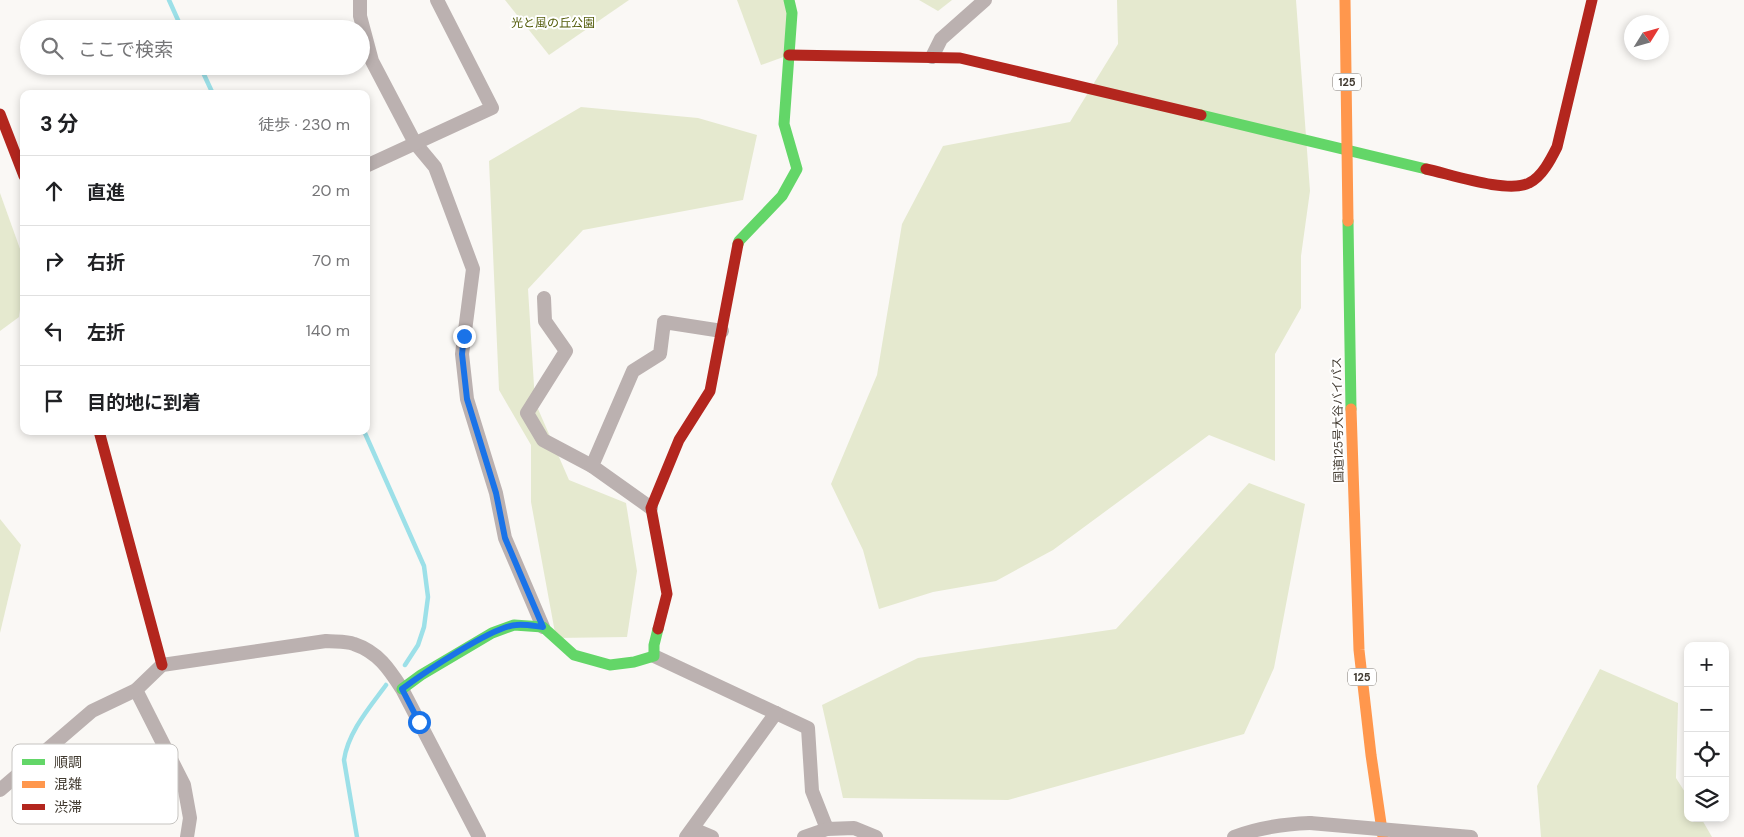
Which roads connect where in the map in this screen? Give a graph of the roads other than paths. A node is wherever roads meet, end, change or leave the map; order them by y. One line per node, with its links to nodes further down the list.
1 (360, 0): 7 (street)
2 (437, 0): 12 (street)
3 (789, 0): 9 (main road)
4 (985, 0): 10 (street)
5 (1345, 0): 13 (main road, 国道125号大谷バイパス / 125)
6 (1592, 0): 13 (main road)
7 (361, 20)
8 (370, 54): 12 (street)
9 (789, 55): 10 (main road); 17 (main road)
10 (932, 58): 13 (main road)
11 (0, 114): 15 (main road)
12 (415, 144): 14 (street); 21 (street)
13 (1348, 150): 40 (main road, 国道125号大谷バイパス / 125)
14 (370, 164)
15 (20, 166)
16 (544, 298): 19 (street)
17 (722, 331): 19 (street); 20 (main road)
18 (100, 435): 23 (main road)
19 (592, 466): 20 (street)
20 (651, 508): 22 (main road)
21 (543, 627): 22 (main road); 24 (main road)
22 (654, 656): 26 (street)
23 (162, 665): 24 (street); 25 (street)
24 (402, 689): 35 (street)
25 (136, 690): 27 (street); 28 (street)
26 (776, 713): 32 (street); 33 (street)
27 (54, 744)
28 (163, 744)
29 (178, 773): 34 (street)
30 (12, 780): 31 (street)
31 (0, 790)
32 (828, 829): 37 (street); 38 (street)
33 (690, 833): 36 (street)
34 (187, 837)
35 (479, 837)
36 (712, 837)
37 (804, 837)
38 (876, 837)
39 (1234, 837): 41 (street, bridge)
40 (1383, 837)
41 (1471, 837)

